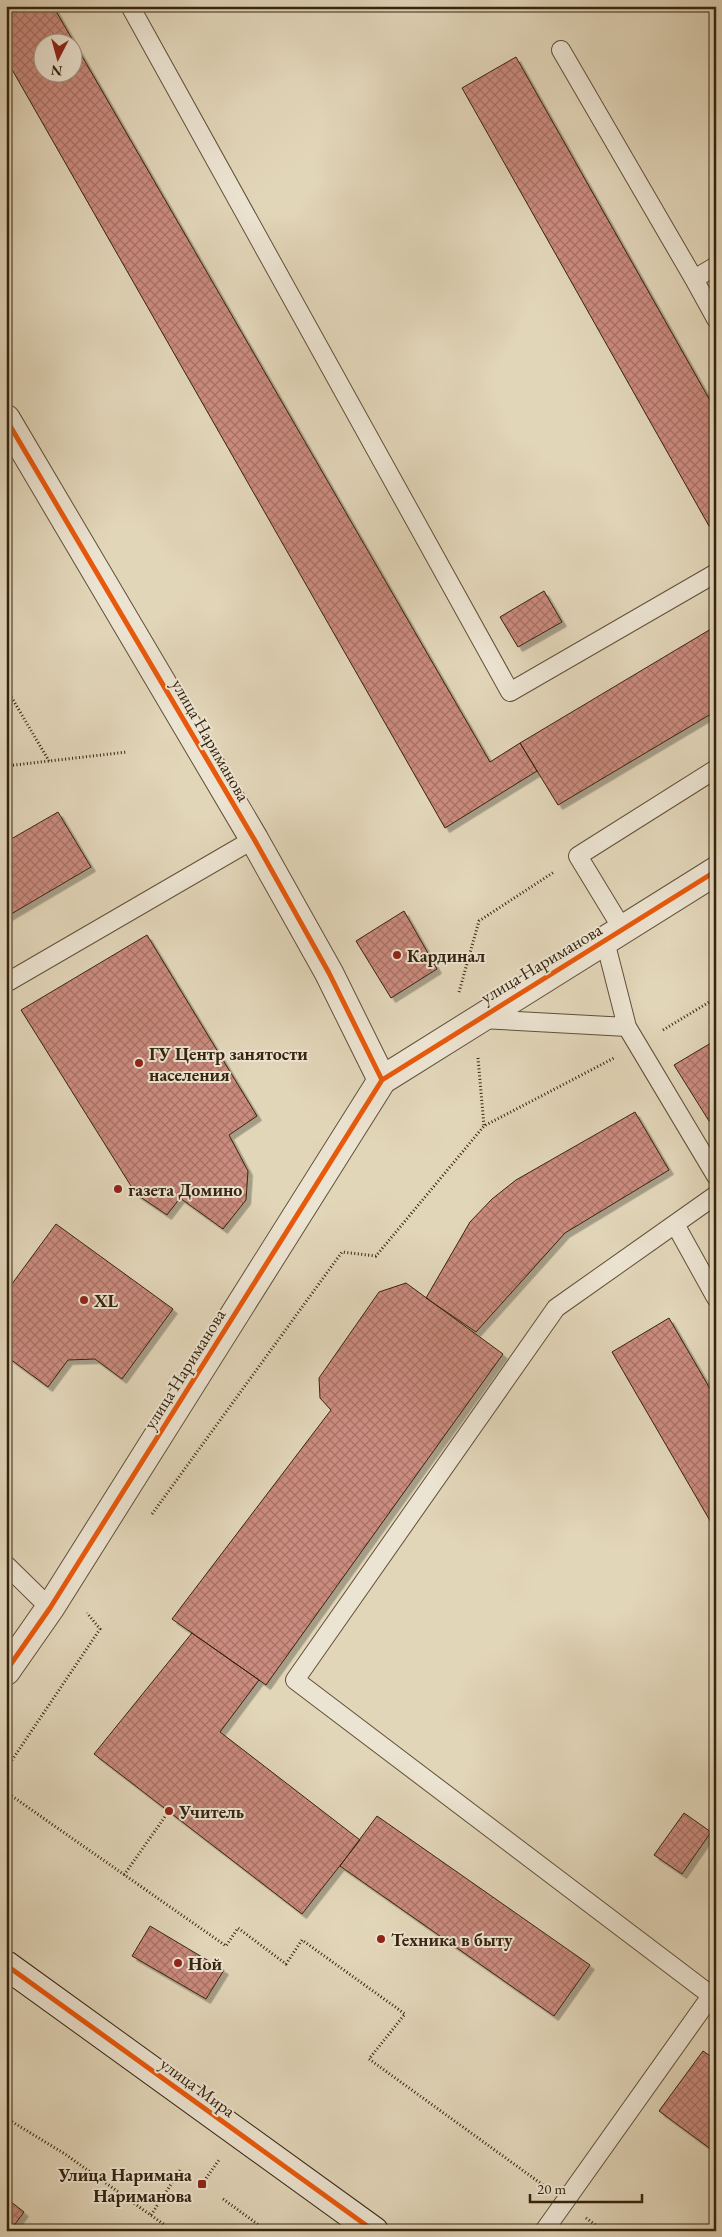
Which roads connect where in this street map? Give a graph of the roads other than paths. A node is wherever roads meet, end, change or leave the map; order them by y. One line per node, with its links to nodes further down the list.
1 (130, 6): 7 (lane)
2 (561, 50): 4 (lane)
3 (716, 266): 4 (lane)
4 (694, 279): 5 (lane)
5 (716, 320)
6 (6, 419): 9 (street, улица Нариманова)
7 (716, 573)
8 (716, 769): 11 (lane)
9 (254, 839): 12 (lane); 15 (street, улица Нариманова)
10 (716, 871): 11 (street, улица Нариманова)
11 (614, 936): 13 (street, улица Нариманова); 14 (lane)
12 (6, 984)
13 (476, 1019): 14 (lane); 15 (street, улица Нариманова)
14 (627, 1027): 16 (lane)
15 (382, 1080): 21 (street, улица Нариманова)
16 (716, 1176)
17 (716, 1195): 18 (lane)
18 (675, 1224): 19 (lane); 24 (lane)
19 (716, 1298)
20 (6, 1565): 21 (lane)
21 (50, 1608): 22 (street, улица Нариманова)
22 (6, 1670)
23 (6, 1965): 25 (street, улица Мира)
24 (713, 1997): 26 (lane)
25 (374, 2231)
26 (544, 2231)

